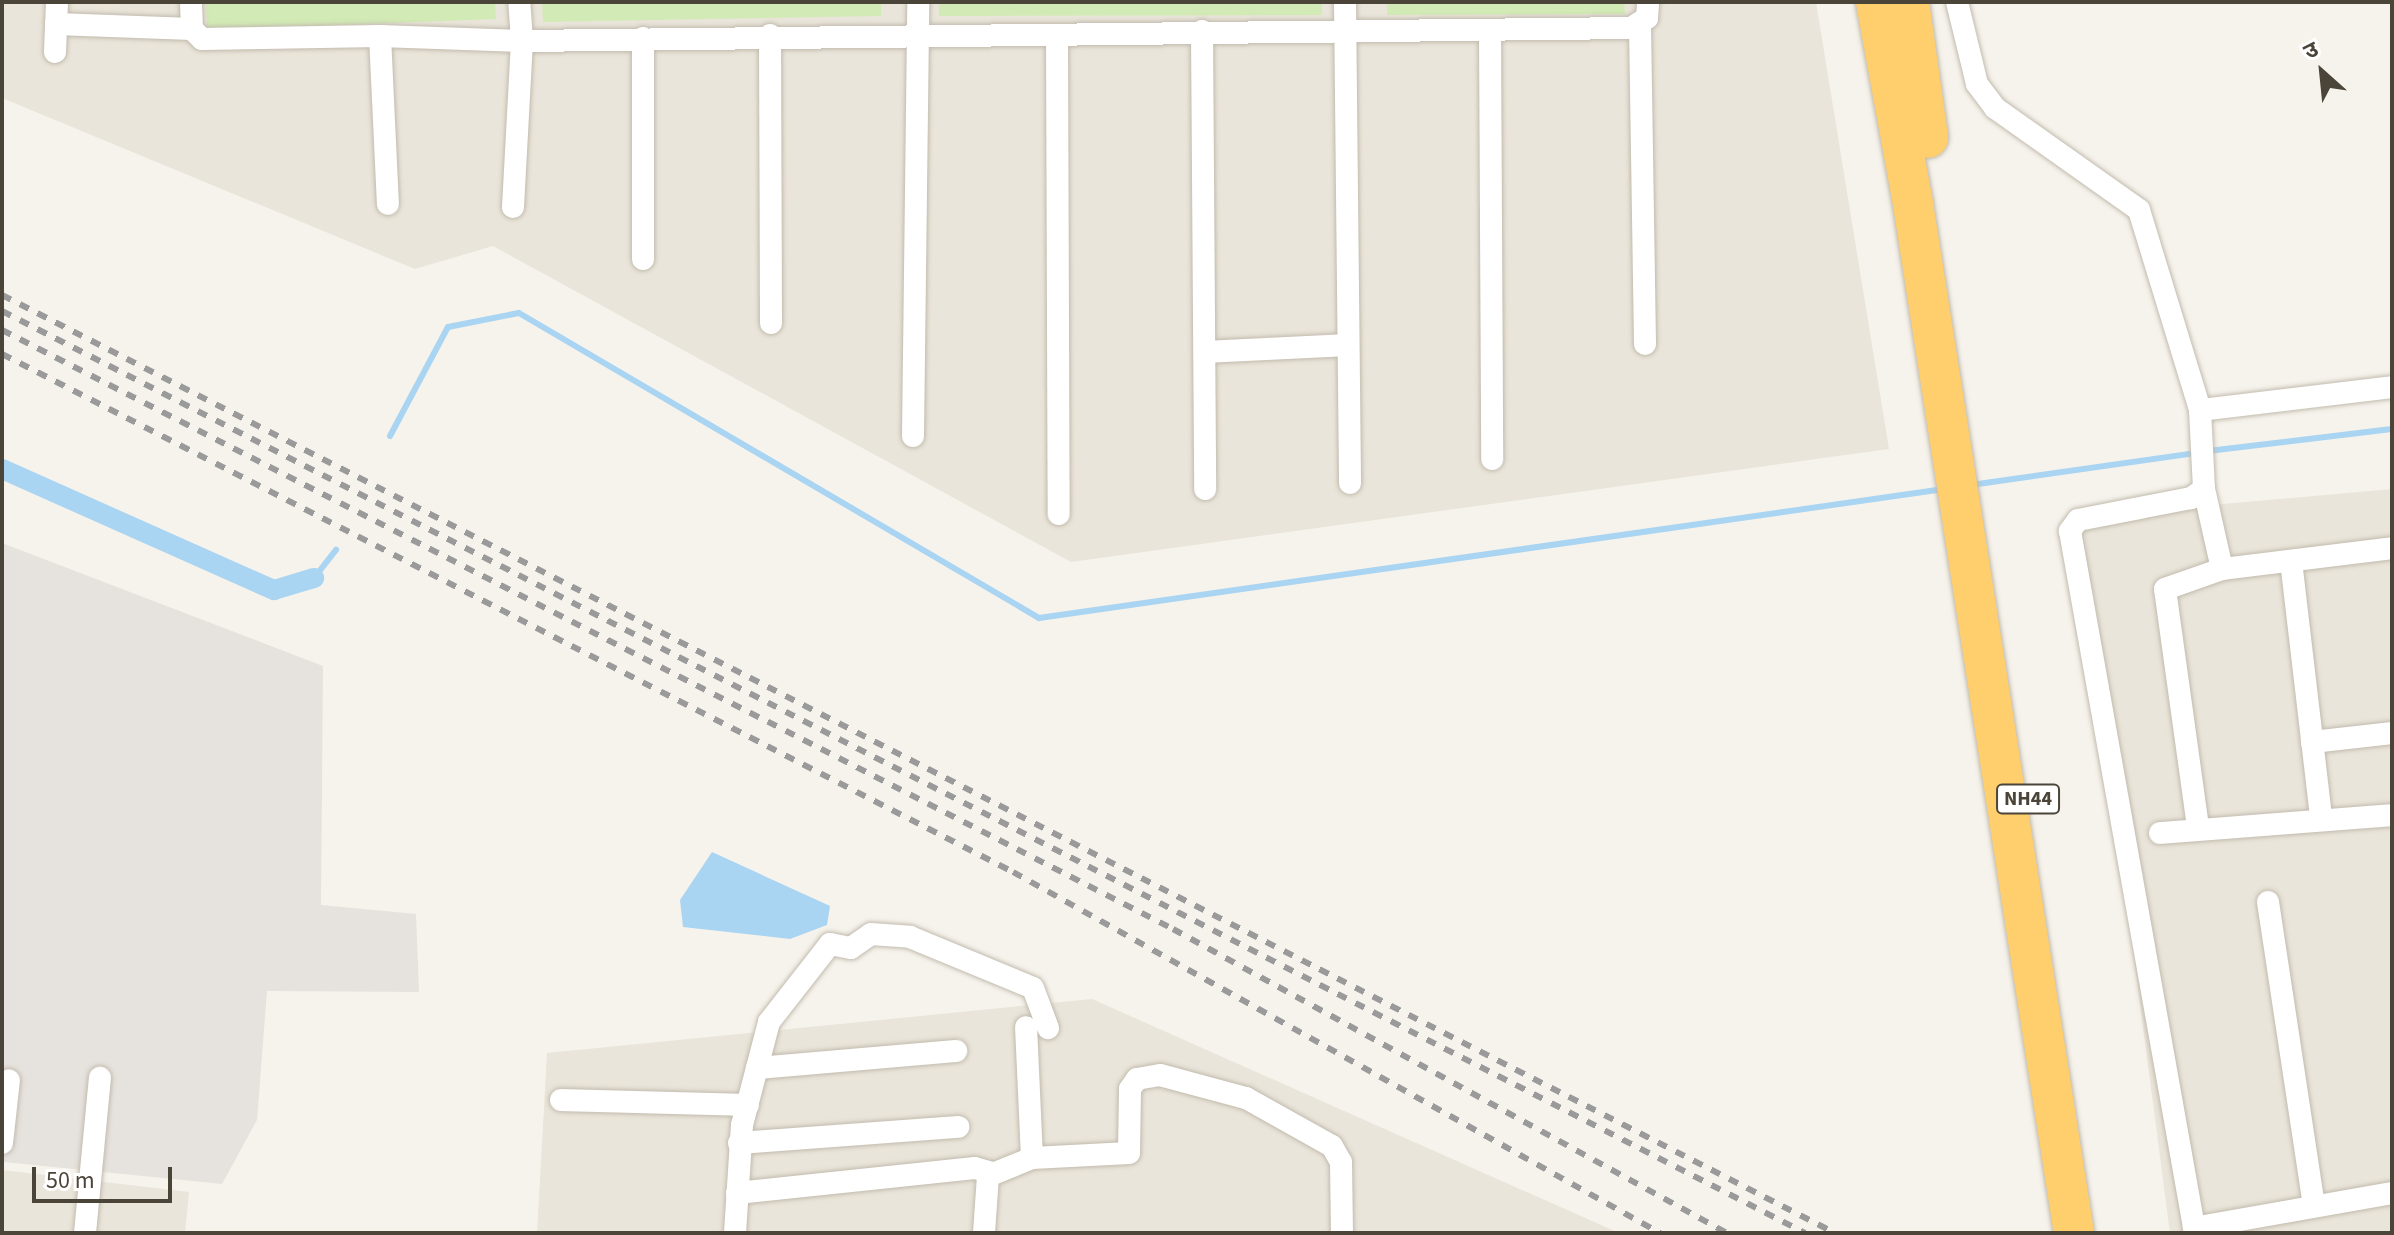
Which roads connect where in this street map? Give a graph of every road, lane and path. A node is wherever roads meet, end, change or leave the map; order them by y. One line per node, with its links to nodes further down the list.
1 (191, 2): 11 (street)
2 (519, 2): 20 (street)
3 (918, 2): 15 (street)
4 (1345, 2): 12 (street)
5 (1648, 2): 10 (street)
6 (1876, 2): 29 (highway, NH44)
7 (1909, 2): 29 (highway, NH44)
8 (1957, 2): 31 (street)
9 (57, 13): 11 (street); 21 (street)
10 (1640, 25): 14 (street); 26 (street)
11 (192, 29): 18 (street)
12 (1345, 29): 13 (street); 14 (street); 27 (street)
13 (1202, 31): 17 (street); 28 (street)
14 (1490, 31): 33 (street)
15 (918, 34): 16 (street); 17 (street); 32 (street)
16 (770, 35): 19 (street); 25 (street)
17 (1057, 35): 37 (street)
18 (380, 36): 20 (street); 22 (street)
19 (643, 38): 20 (street); 24 (street)
20 (522, 41): 23 (street)
21 (55, 52)
22 (388, 204)
23 (513, 207)
24 (643, 259)
25 (771, 323)
26 (1645, 344)
27 (1348, 345): 28 (street); 35 (street)
28 (1205, 352): 36 (street)
29 (1949, 365): 67 (highway, NH44); 68 (highway, NH44)
30 (2392, 387): 31 (street)
31 (2200, 410): 34 (street)
32 (913, 436)
33 (1492, 459)
34 (2205, 480): 40 (street); 62 (street)
35 (1350, 483)
36 (1205, 489)
37 (1059, 514)
38 (2392, 548): 39 (street)
39 (2291, 561): 40 (street); 42 (street)
40 (2222, 569): 45 (street)
41 (2392, 733): 42 (street)
42 (2312, 742): 44 (street)
43 (2392, 815): 44 (street)
44 (2321, 817): 45 (street)
45 (2198, 827): 46 (street)
46 (2160, 833)
47 (2268, 902): 61 (street)
48 (956, 1051): 49 (street)
49 (757, 1068): 53 (street); 57 (street)
50 (100, 1078): 63 (street)
51 (9, 1080): 55 (street)
52 (561, 1100): 53 (street)
53 (748, 1105): 56 (street)
54 (958, 1127): 56 (street)
55 (2, 1143)
56 (739, 1143): 59 (street)
57 (1032, 1158): 58 (street); 66 (street)
58 (992, 1173): 59 (street); 65 (street)
59 (737, 1193): 64 (street)
60 (2392, 1193): 61 (street)
61 (2314, 1205): 62 (street)
62 (2195, 1231)
63 (85, 1233)
64 (735, 1233)
65 (984, 1233)
66 (1342, 1233)
67 (2074, 1233)
68 (2098, 1233)

